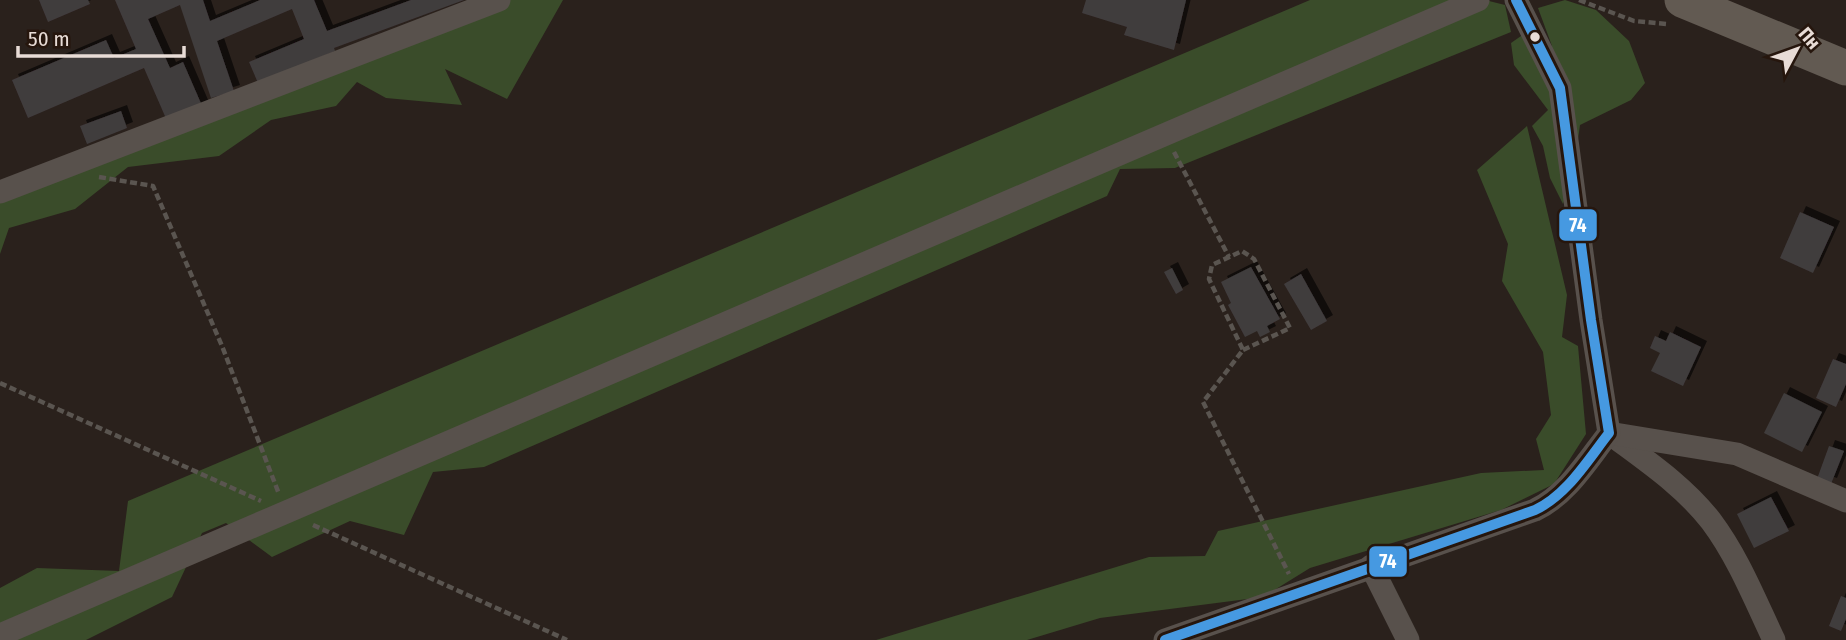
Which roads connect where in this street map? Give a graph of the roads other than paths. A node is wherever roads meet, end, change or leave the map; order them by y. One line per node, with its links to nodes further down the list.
1 (499, 0): 6 (street)
2 (1478, 0): 10 (street)
3 (1516, 0): 7 (street)
4 (1682, 0): 5 (main road)
5 (1846, 68)
6 (0, 192)
7 (1609, 433): 8 (street); 9 (street); 13 (street)
8 (1846, 501)
9 (1371, 566): 11 (street); 12 (street)
10 (0, 635)
11 (1165, 640)
12 (1408, 640)
13 (1774, 640)

